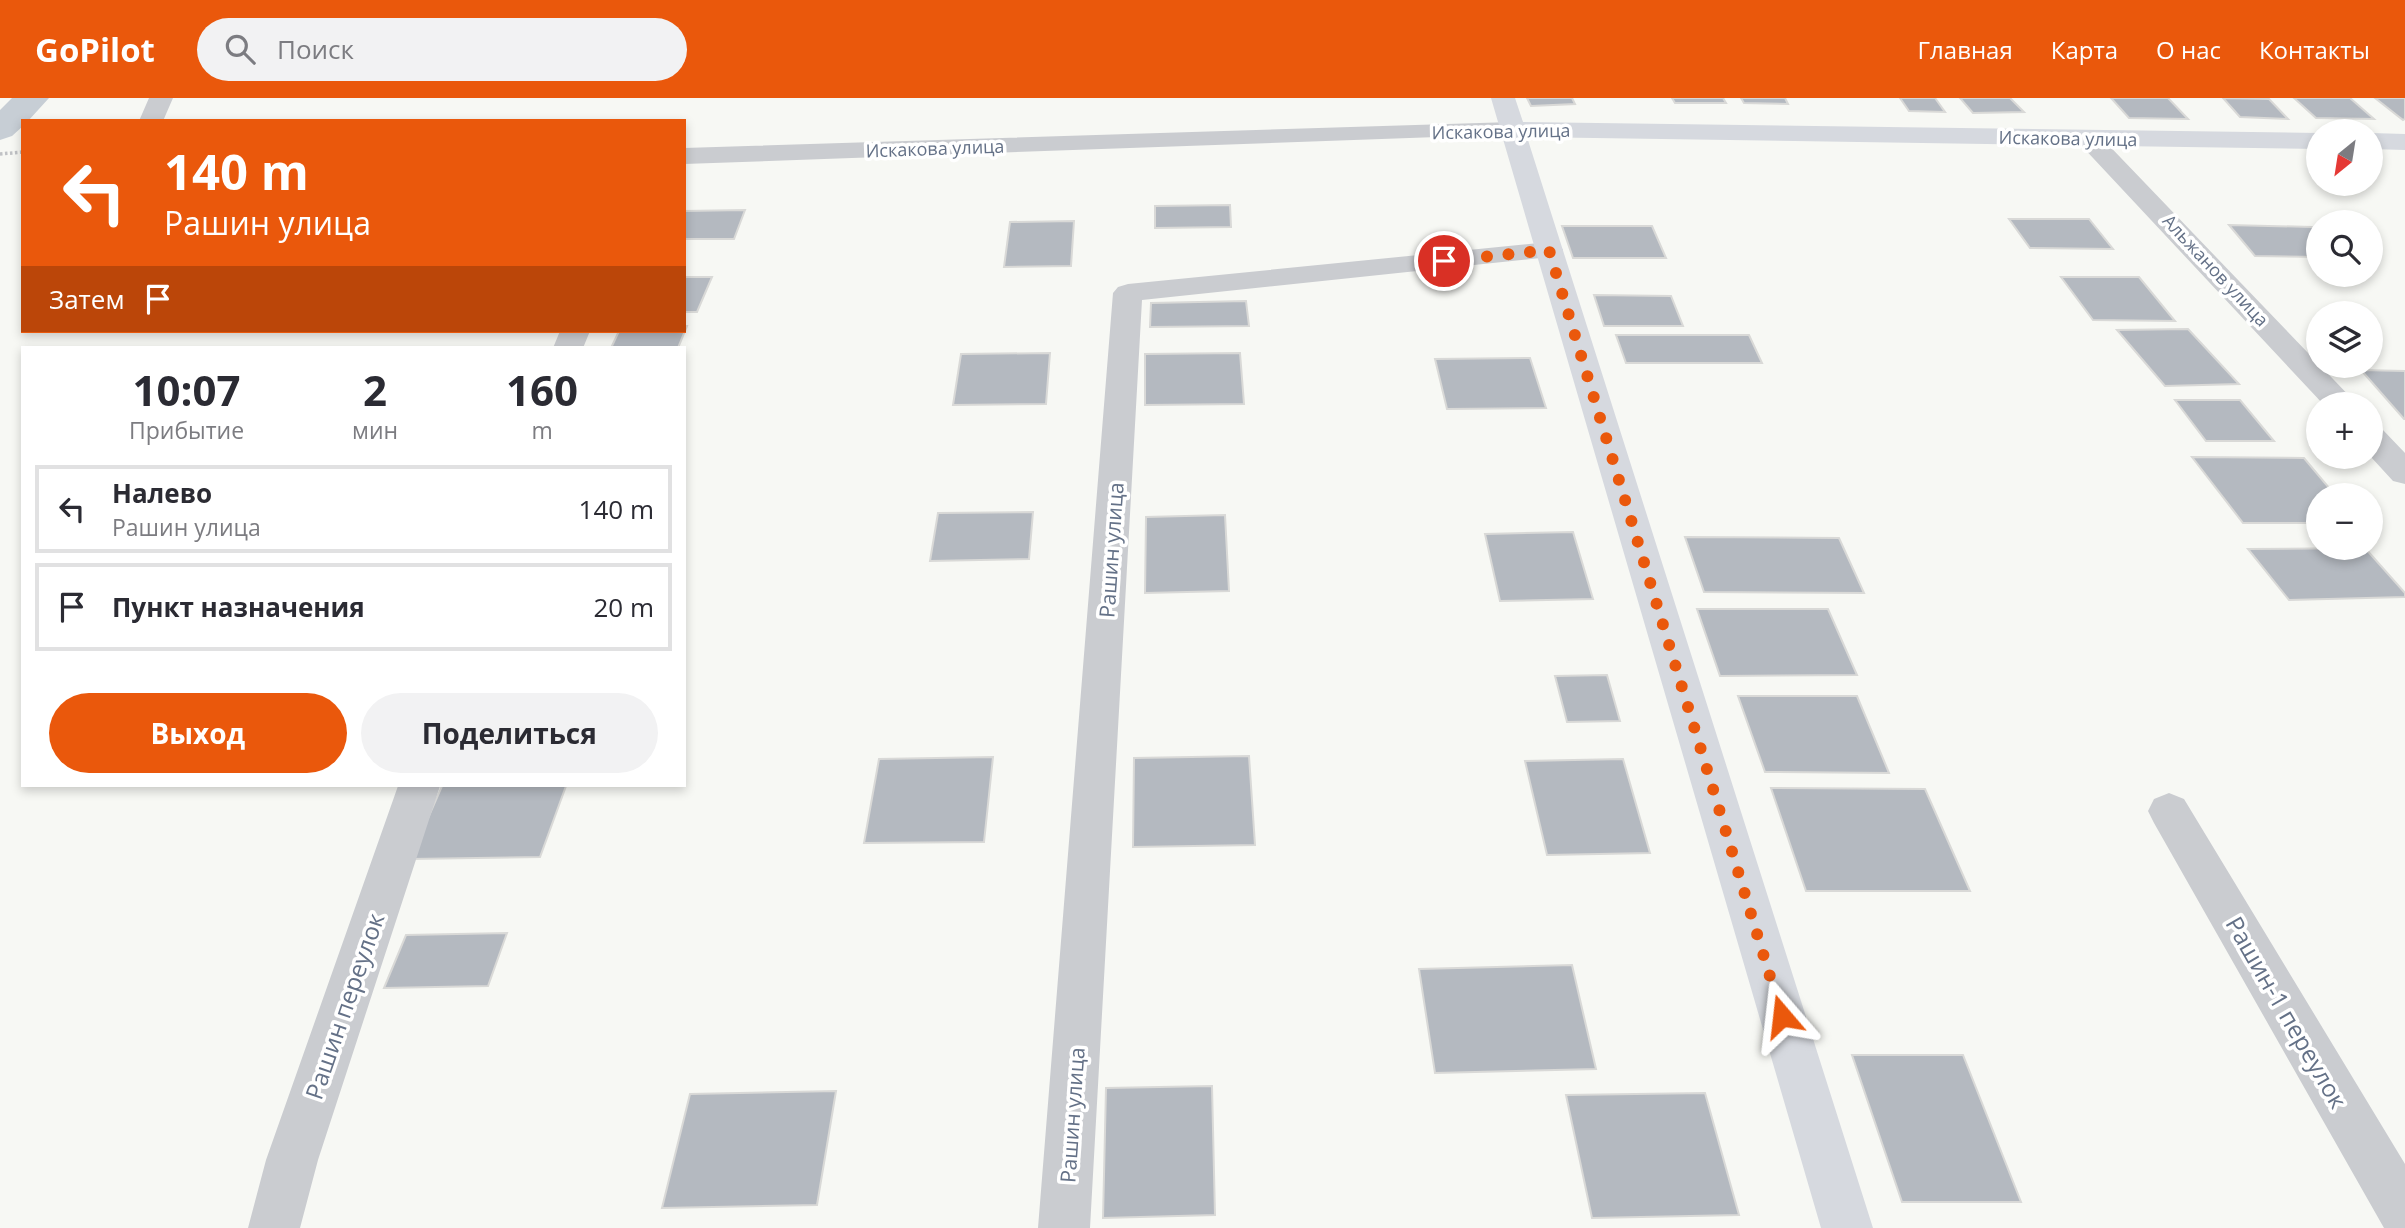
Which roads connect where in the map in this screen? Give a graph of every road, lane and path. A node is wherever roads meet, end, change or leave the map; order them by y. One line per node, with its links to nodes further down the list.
1 (160, 98): 3 (street)
2 (1508, 114): 4 (street, Искакова улица); 10 (street, Искакова улица); 11 (street)
3 (151, 119)
4 (2088, 138): 5 (street, Искакова улица); 12 (street, Альжанов улица)
5 (2306, 141)
6 (2384, 141): 7 (street)
7 (2405, 142)
8 (21, 152): 9 (path)
9 (0, 154)
10 (686, 156)
11 (1549, 250): 19 (street, Рашин улица); 20 (street)
12 (2330, 392)
13 (2383, 450): 14 (street)
14 (2405, 473)
15 (419, 787): 18 (street, Рашин переулок)
16 (2169, 811): 17 (street, Рашин-1 переулок)
17 (2405, 1213)
18 (274, 1228)
19 (1064, 1228)
20 (1846, 1228)

